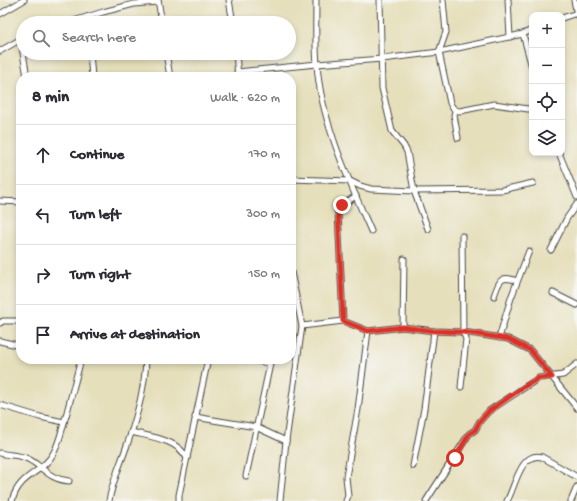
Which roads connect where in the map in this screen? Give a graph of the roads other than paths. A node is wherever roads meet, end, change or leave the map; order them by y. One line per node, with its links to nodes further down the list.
1 (24, 0): 9 (street)
2 (229, 0): 13 (street)
3 (316, 0): 27 (street)
4 (380, 0): 22 (street)
5 (443, 0): 20 (street)
6 (508, 0): 17 (street)
7 (574, 0): 10 (street)
8 (158, 1): 11 (street); 12 (street)
9 (0, 14)
10 (577, 14): 14 (street)
11 (90, 16)
12 (161, 16)
13 (232, 16)
14 (565, 17)
15 (529, 31): 16 (street)
16 (523, 34): 17 (street); 21 (street)
17 (510, 37): 20 (street)
18 (16, 42): 19 (street)
19 (0, 51)
20 (439, 52): 22 (street); 34 (street)
21 (529, 56)
22 (382, 59): 27 (street); 40 (street)
23 (24, 60): 28 (street)
24 (91, 60): 29 (street)
25 (167, 60): 30 (street)
26 (237, 60): 31 (street)
27 (317, 64): 32 (street); 38 (street)
28 (26, 72)
29 (92, 72)
30 (169, 72)
31 (238, 72)
32 (260, 72)
33 (529, 109): 34 (street)
34 (455, 111): 35 (street)
35 (458, 138)
36 (560, 156): 42 (street)
37 (296, 179): 38 (street)
38 (350, 181): 40 (street); 41 (street)
39 (533, 183): 40 (street)
40 (414, 191): 46 (street)
41 (356, 196): 47 (street); 58 (street)
42 (577, 197)
43 (0, 201): 44 (street)
44 (16, 202)
45 (577, 204): 49 (street)
46 (428, 230)
47 (371, 231)
48 (462, 236): 64 (street)
49 (551, 250)
50 (530, 251): 52 (street)
51 (404, 259): 61 (street)
52 (517, 281): 54 (street); 65 (street)
53 (553, 293): 56 (street)
54 (494, 296)
55 (296, 297): 60 (street)
56 (577, 305)
57 (16, 321): 59 (street)
58 (343, 321): 60 (street); 62 (street)
59 (0, 323)
60 (302, 326): 81 (street)
61 (403, 327): 62 (street); 63 (street)
62 (368, 331): 94 (street)
63 (434, 331): 64 (street); 84 (street)
64 (463, 332): 65 (street); 74 (street)
65 (499, 338): 73 (street)
66 (0, 341): 67 (street)
67 (16, 345)
68 (80, 364): 78 (street)
69 (146, 364): 80 (street)
70 (207, 364): 77 (street)
71 (270, 364): 79 (street)
72 (577, 364): 73 (street)
73 (552, 377): 76 (street); 95 (street)
74 (461, 387)
75 (0, 405): 78 (street)
76 (577, 408)
77 (195, 417): 79 (street); 83 (street)
78 (64, 422): 85 (street)
79 (256, 427): 81 (street); 86 (street)
80 (131, 432): 83 (street); 91 (street)
81 (286, 441): 93 (street)
82 (0, 453): 85 (street)
83 (187, 458): 92 (street)
84 (413, 466)
85 (41, 469): 88 (street); 90 (street)
86 (246, 476)
87 (577, 477): 96 (street)
88 (69, 481)
89 (577, 486): 97 (street)
90 (12, 501)
91 (109, 501)
92 (179, 501)
93 (280, 501)
94 (346, 501)
95 (426, 501)
96 (507, 501)
97 (571, 501)

